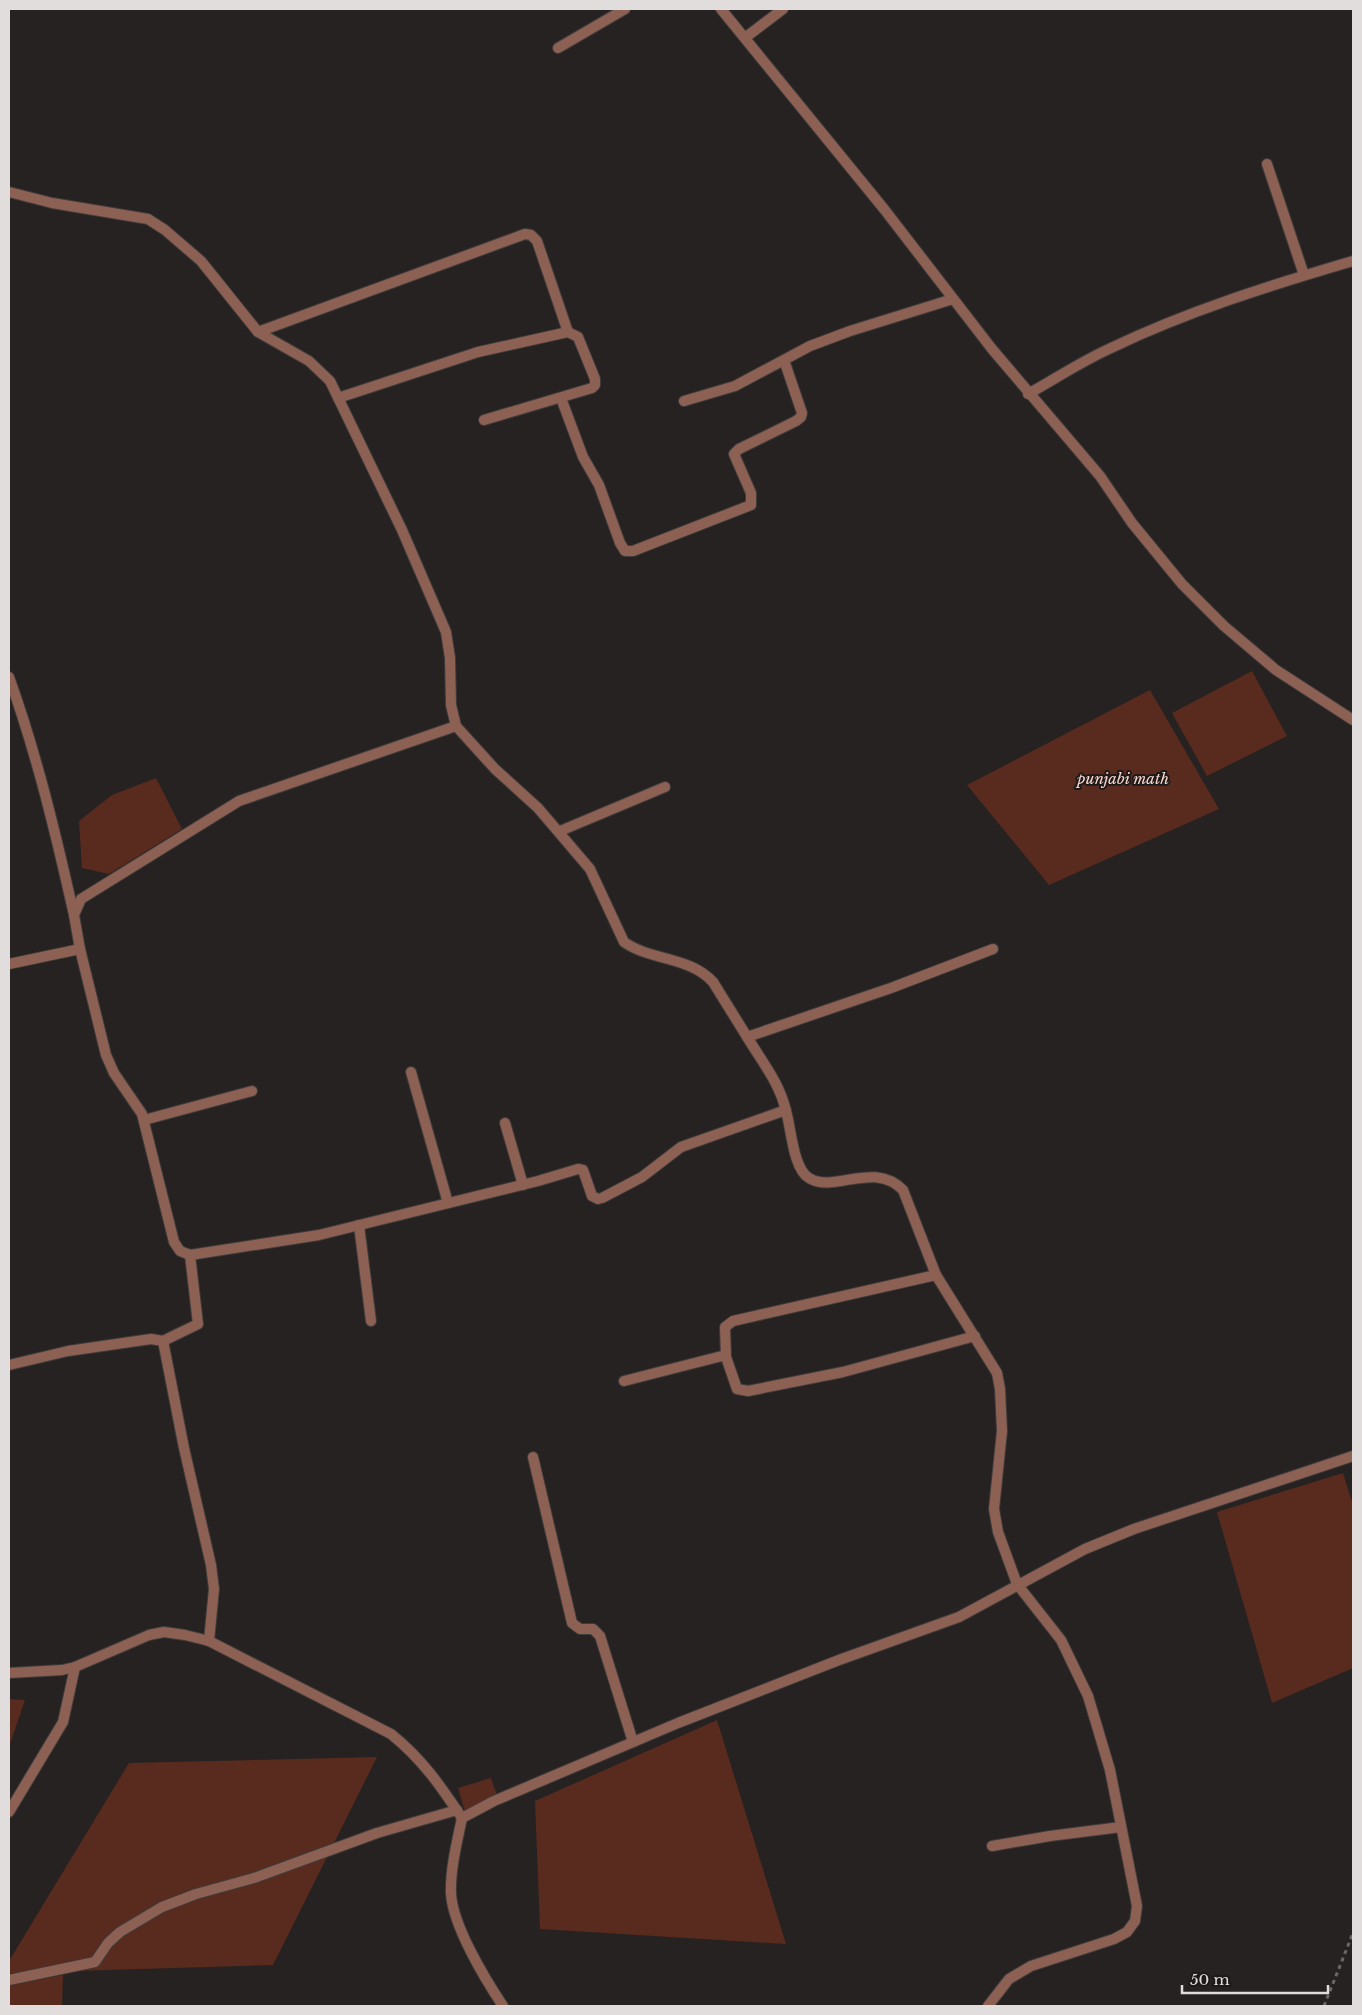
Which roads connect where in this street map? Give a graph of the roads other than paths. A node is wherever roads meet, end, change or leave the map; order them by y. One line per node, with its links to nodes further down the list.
1 (625, 9): 5 (street)
2 (721, 9): 4 (street)
3 (782, 9): 4 (street)
4 (746, 37): 10 (street)
5 (558, 48)
6 (1267, 164): 9 (street)
7 (9, 192): 11 (street)
8 (1353, 262): 9 (street)
9 (1304, 275): 14 (street)
10 (953, 299): 13 (street); 14 (street)
11 (258, 332): 12 (street); 15 (street)
12 (568, 332): 15 (street); 16 (street)
13 (784, 360): 16 (street); 17 (street)
14 (1028, 394): 20 (street)
15 (338, 398): 21 (street)
16 (560, 398): 18 (street)
17 (684, 401)
18 (484, 420)
19 (9, 678): 24 (street)
20 (1353, 720)
21 (456, 726): 23 (street); 24 (street)
22 (665, 787): 23 (street)
23 (560, 831): 28 (street)
24 (74, 915): 25 (street)
25 (80, 949): 27 (street); 32 (street)
26 (993, 949): 28 (street)
27 (9, 964)
28 (747, 1037): 31 (street)
29 (412, 1072): 35 (street)
30 (252, 1091): 32 (street)
31 (786, 1110): 34 (street); 38 (street)
32 (144, 1120): 37 (street)
33 (505, 1123): 34 (street)
34 (523, 1185): 35 (street)
35 (448, 1203): 36 (street)
36 (359, 1225): 37 (street); 39 (street)
37 (190, 1255): 41 (street)
38 (936, 1275): 40 (street); 42 (street)
39 (371, 1321)
40 (975, 1336): 42 (street); 47 (street)
41 (163, 1341): 43 (street); 48 (street)
42 (726, 1357): 44 (street)
43 (9, 1365)
44 (624, 1381)
45 (1353, 1456): 47 (street)
46 (533, 1457): 51 (street)
47 (1017, 1584): 51 (street); 54 (street)
48 (209, 1641): 49 (street); 53 (street)
49 (75, 1667): 50 (street); 52 (street)
50 (9, 1673)
51 (633, 1742): 53 (street)
52 (9, 1812)
53 (459, 1814): 56 (street); 57 (street)
54 (1122, 1827): 55 (street); 58 (street)
55 (992, 1846)
56 (9, 1980)
57 (503, 2006)
58 (988, 2006)

